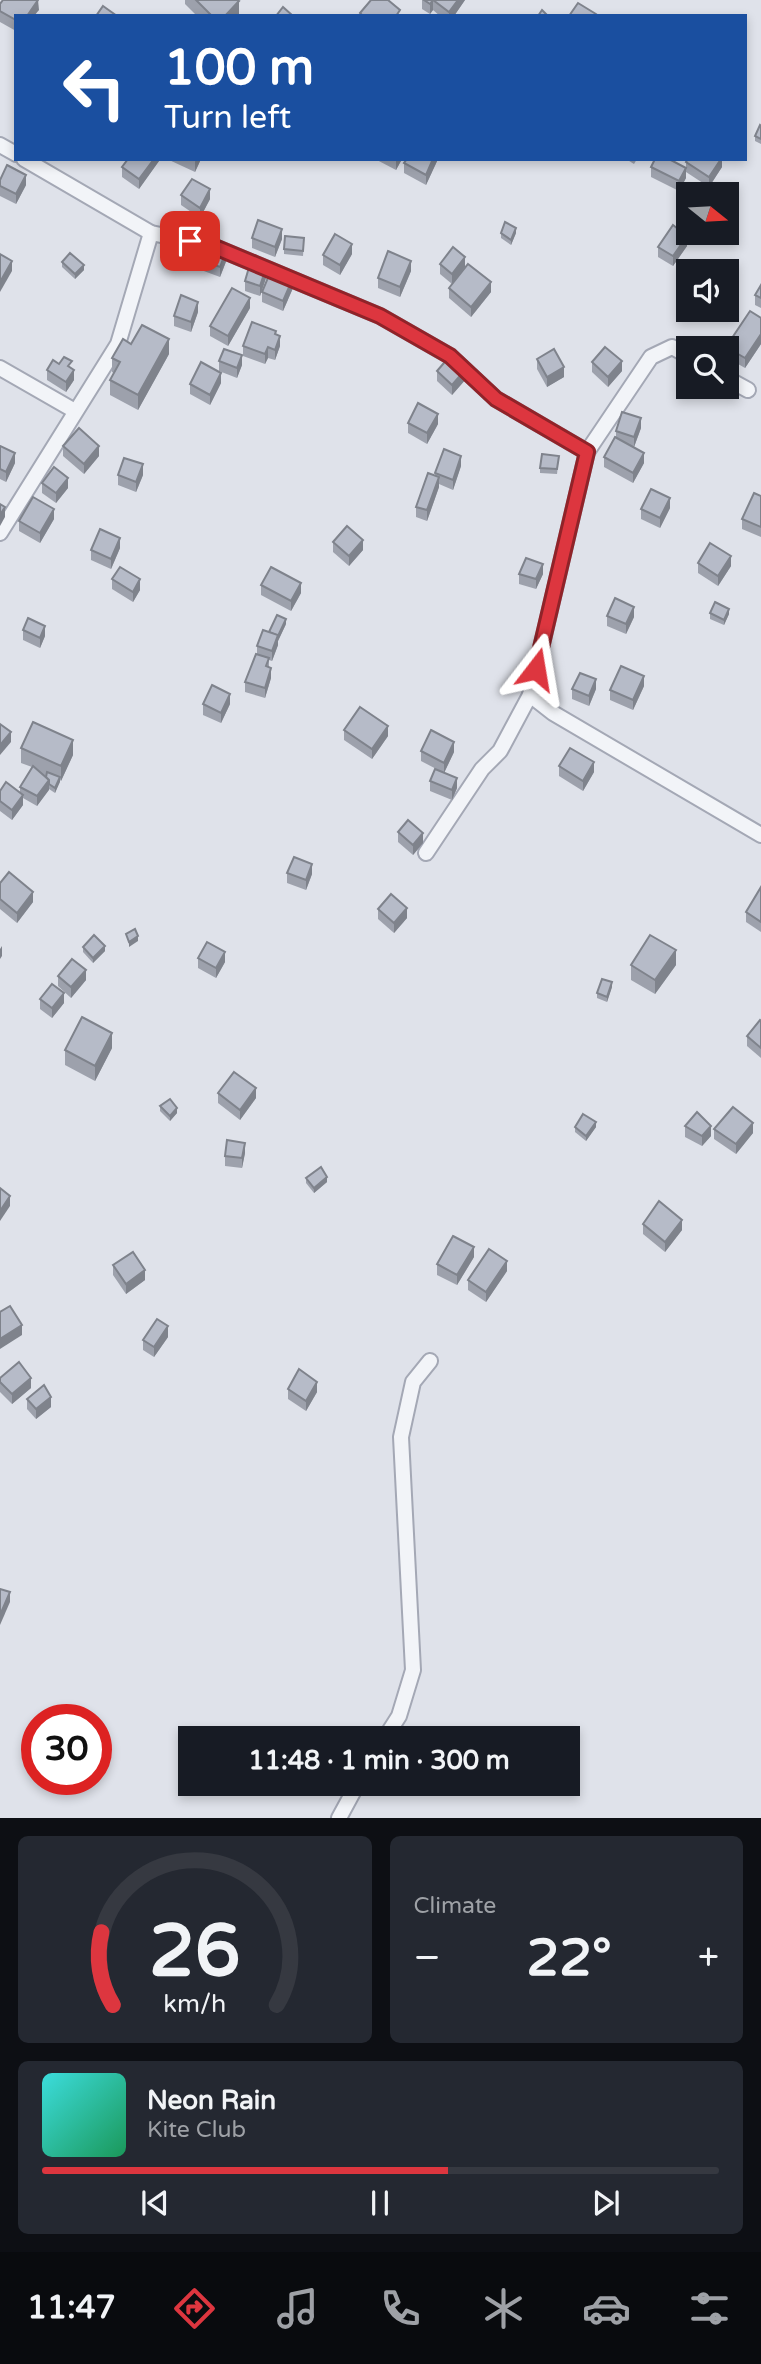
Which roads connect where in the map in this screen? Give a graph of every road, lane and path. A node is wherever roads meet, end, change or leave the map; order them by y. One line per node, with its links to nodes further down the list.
1 (27, 161): 2 (street)
2 (151, 233): 7 (street); 8 (street)
3 (676, 349): 8 (street)
4 (0, 368): 7 (street)
5 (739, 385): 6 (street)
6 (748, 390)
7 (75, 411): 9 (street)
8 (587, 452): 10 (street)
9 (0, 533)
10 (530, 695): 11 (street); 12 (street)
11 (761, 835)
12 (426, 853)
13 (430, 1361): 14 (street)
14 (393, 1726)
15 (351, 1796): 16 (street)
16 (339, 1818)

